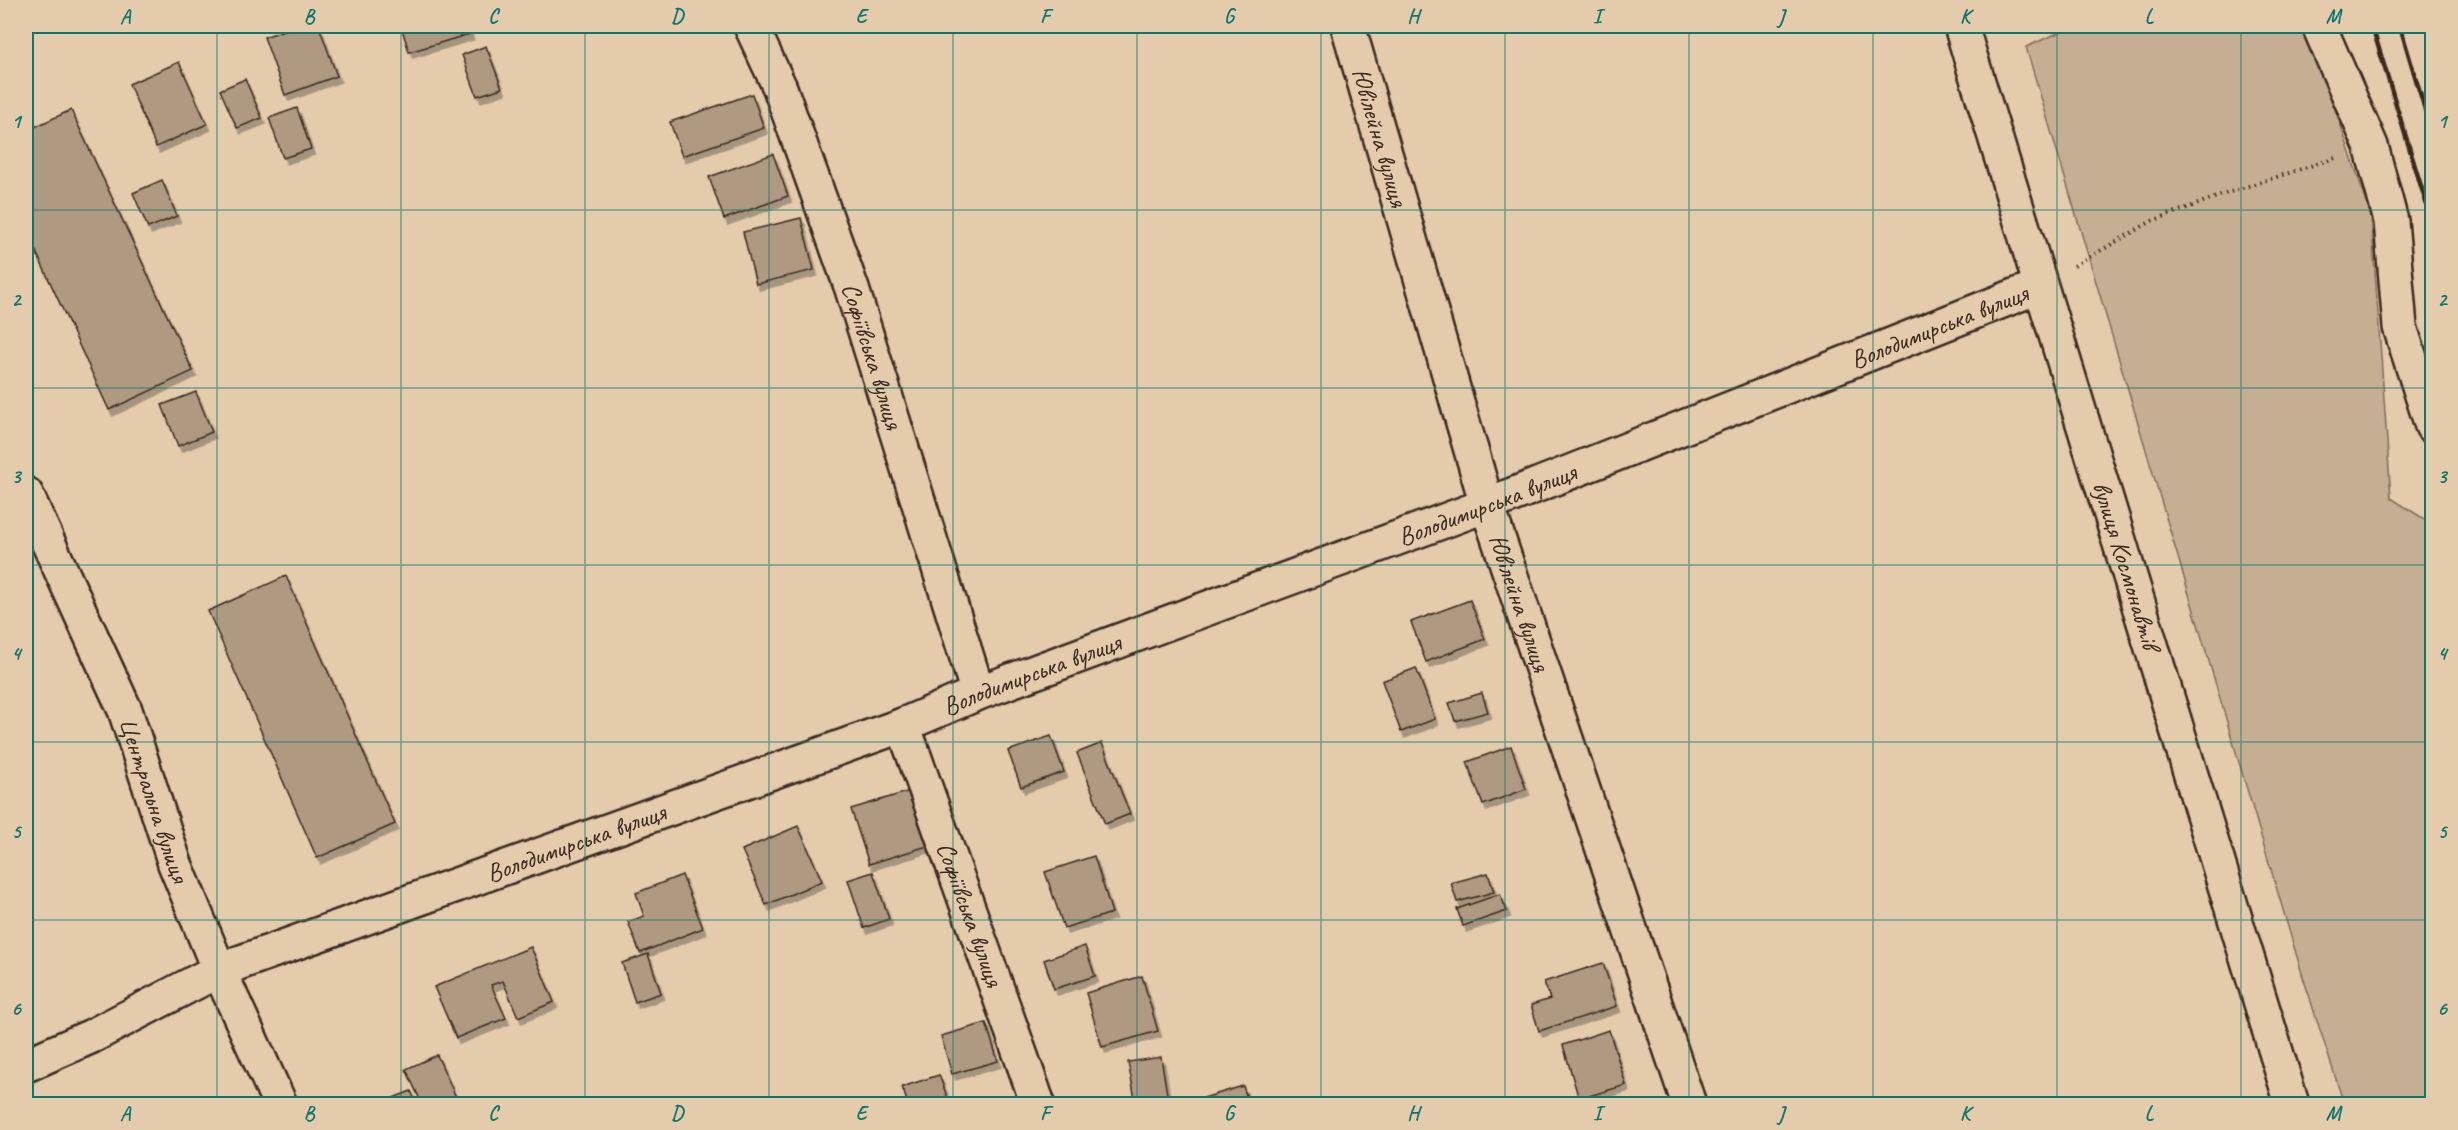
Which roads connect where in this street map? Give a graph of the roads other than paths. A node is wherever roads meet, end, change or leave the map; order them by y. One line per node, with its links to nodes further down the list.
1 (751, 26): 9 (street, Софіївська вулиця)
2 (1348, 26): 8 (street, Ювілейна вулиця)
3 (1961, 26): 5 (street, вулиця Космонавтів)
4 (2319, 26): 6 (street)
5 (2040, 286): 8 (street, Володимирська вулиця); 16 (street, вулиця Космонавтів)
6 (2433, 426)
7 (26, 494): 11 (street, Центральна вулиця)
8 (1487, 505): 9 (street, Володимирська вулиця); 15 (street, Ювілейна вулиця)
9 (978, 693): 10 (street, Володимирська вулиця)
10 (903, 725): 11 (street, Володимирська вулиця); 14 (street, Софіївська вулиця)
11 (219, 970): 12 (street, Володимирська вулиця); 13 (street, Центральна вулиця)
12 (26, 1065)
13 (280, 1104)
14 (1038, 1104)
15 (1689, 1104)
16 (2292, 1104)

